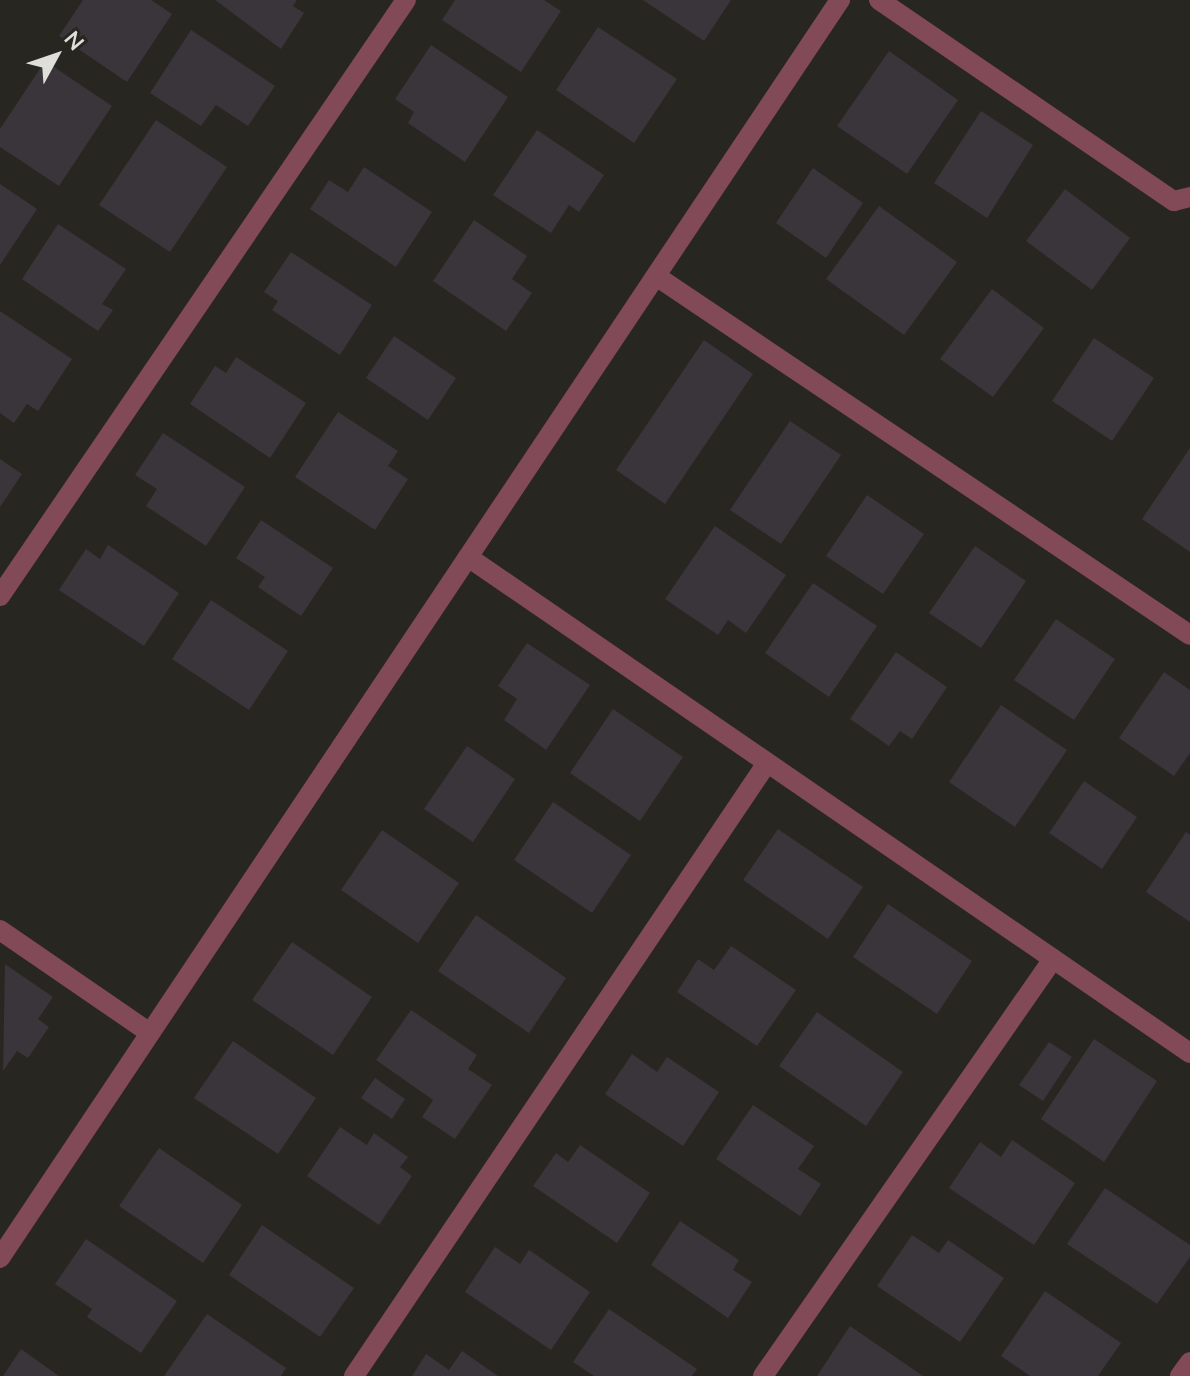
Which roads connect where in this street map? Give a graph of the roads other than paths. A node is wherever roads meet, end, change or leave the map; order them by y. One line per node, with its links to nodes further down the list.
1 (406, 0): 7 (street)
2 (840, 0): 5 (street)
3 (879, 0): 4 (street)
4 (1190, 197)
5 (656, 276): 6 (street); 8 (street)
6 (468, 557): 9 (street); 12 (street)
7 (0, 596)
8 (1190, 635)
9 (767, 763): 11 (street); 16 (street)
10 (0, 930): 12 (street)
11 (1053, 959): 13 (street); 17 (street)
12 (150, 1033): 14 (street)
13 (1190, 1053)
14 (0, 1258)
15 (1190, 1362): 18 (street)
16 (354, 1376)
17 (763, 1376)
18 (1180, 1376)

